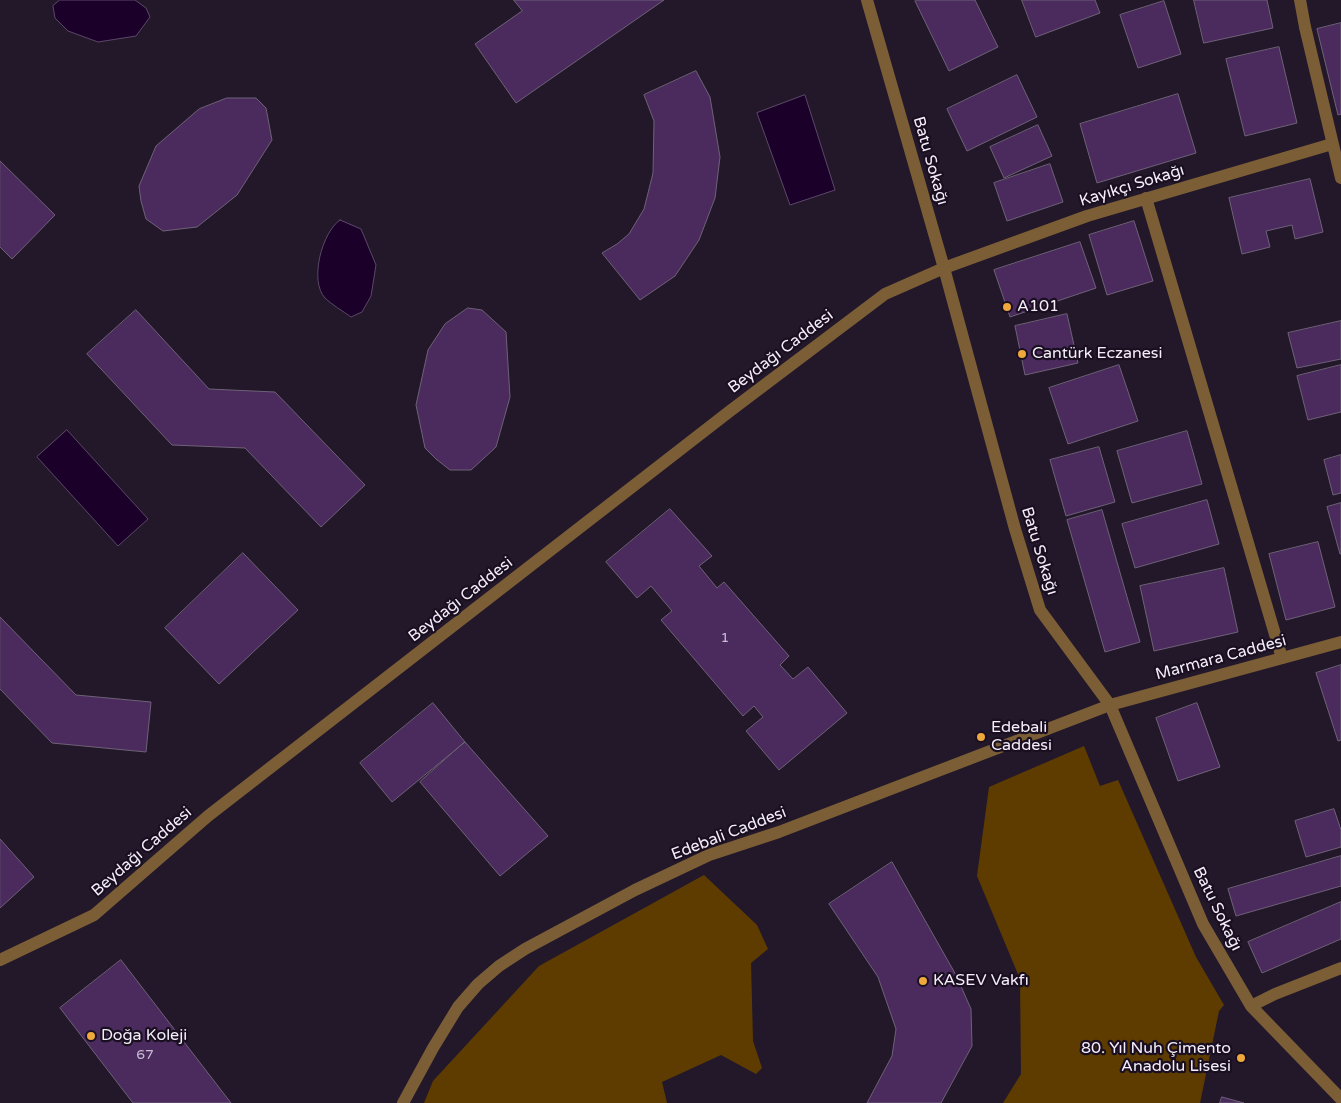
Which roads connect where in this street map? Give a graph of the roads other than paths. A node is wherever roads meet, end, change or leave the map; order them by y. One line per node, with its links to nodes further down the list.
1 (867, 0): 6 (street, Batu Sokağı)
2 (1300, 0): 3 (street)
3 (1332, 144): 4 (street); 5 (street, Kayıkçı Sokağı)
4 (1341, 178)
5 (1146, 198): 6 (street, Kayıkçı Sokağı); 8 (street)
6 (944, 268): 9 (street, Batu Sokağı); 10 (street, Beydağı Caddesi)
7 (1341, 642): 8 (street, Marmara Caddesi)
8 (1282, 658): 9 (street, Marmara Caddesi)
9 (1110, 705): 12 (street, Batu Sokağı); 14 (street, Edebali Caddesi)
10 (0, 960)
11 (1341, 968): 12 (street)
12 (1250, 1006): 13 (street, Batu Sokağı)
13 (1341, 1099)
14 (403, 1103)

